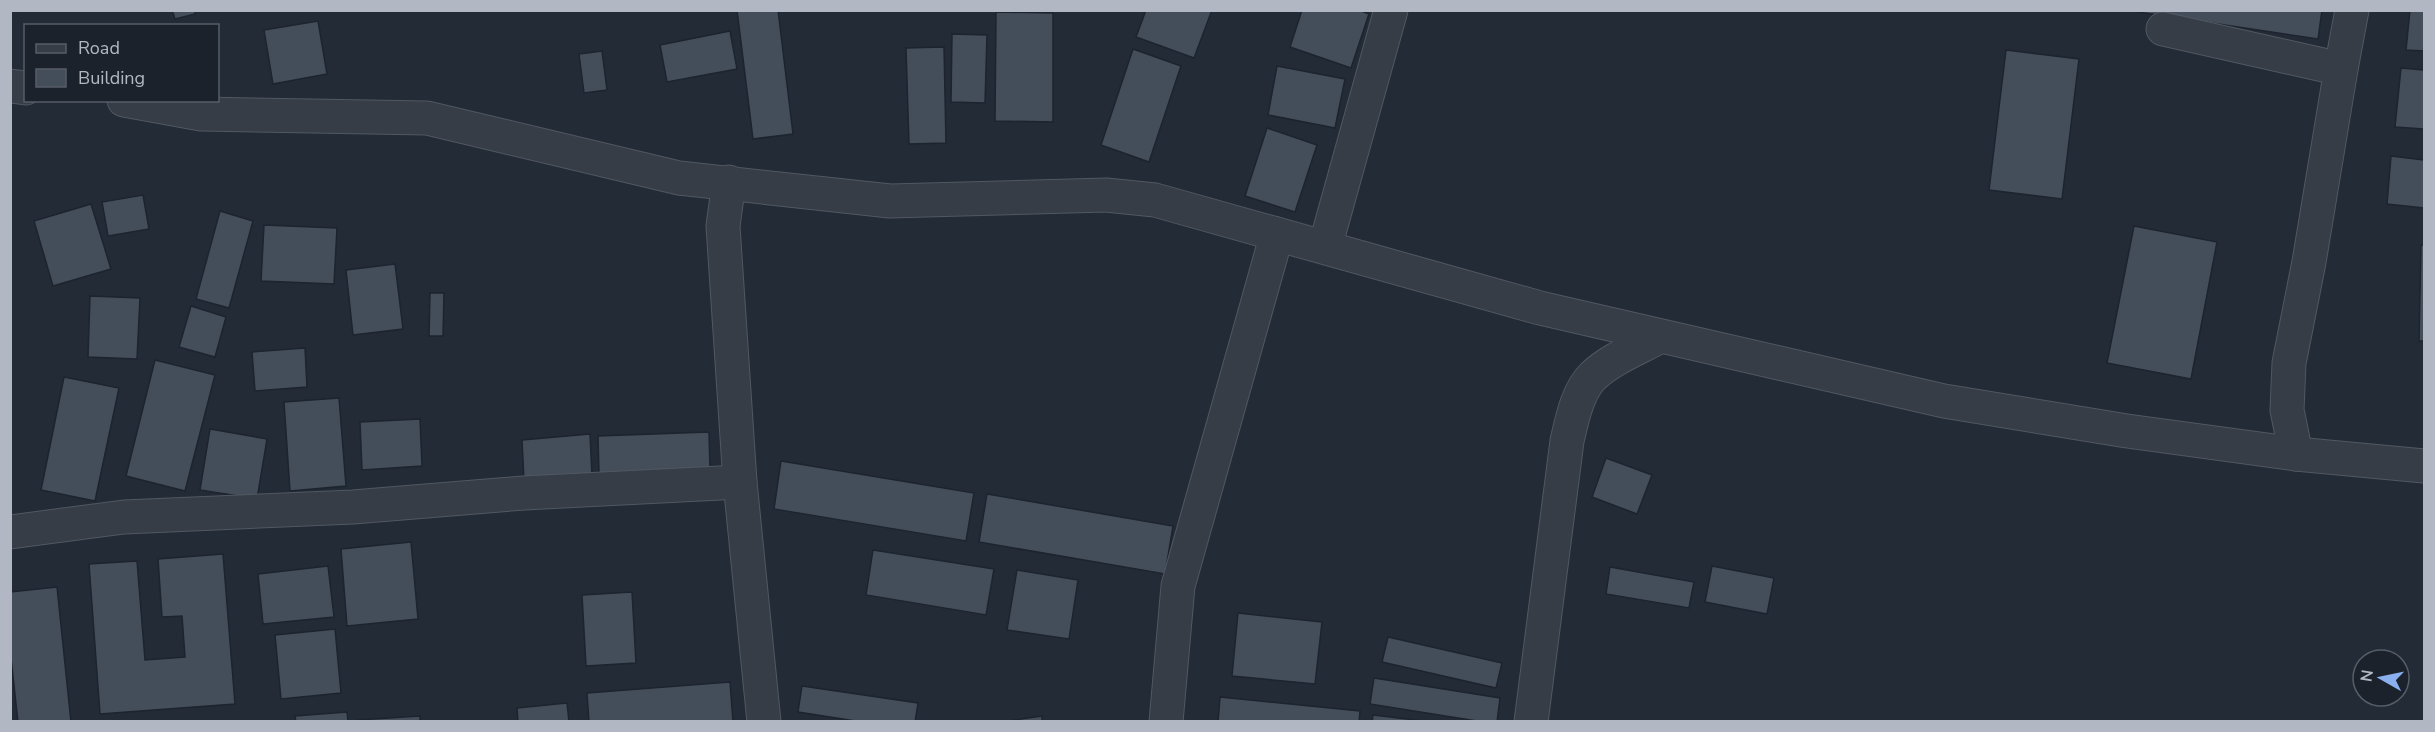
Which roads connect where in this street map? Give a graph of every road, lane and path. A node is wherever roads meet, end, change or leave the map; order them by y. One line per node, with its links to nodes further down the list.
1 (1391, 10): 8 (street)
2 (2352, 10): 4 (street)
3 (2163, 29): 4 (street)
4 (2341, 69): 10 (street)
5 (135, 102): 6 (street)
6 (729, 182): 7 (street); 12 (street)
7 (1276, 234): 8 (street); 15 (street)
8 (1325, 247): 9 (street)
9 (1659, 337): 10 (street); 16 (street)
10 (2296, 454): 11 (street)
11 (2424, 466)
12 (740, 482): 13 (street); 14 (street)
13 (10, 532)
14 (764, 722)
15 (1166, 722)
16 (1531, 722)

